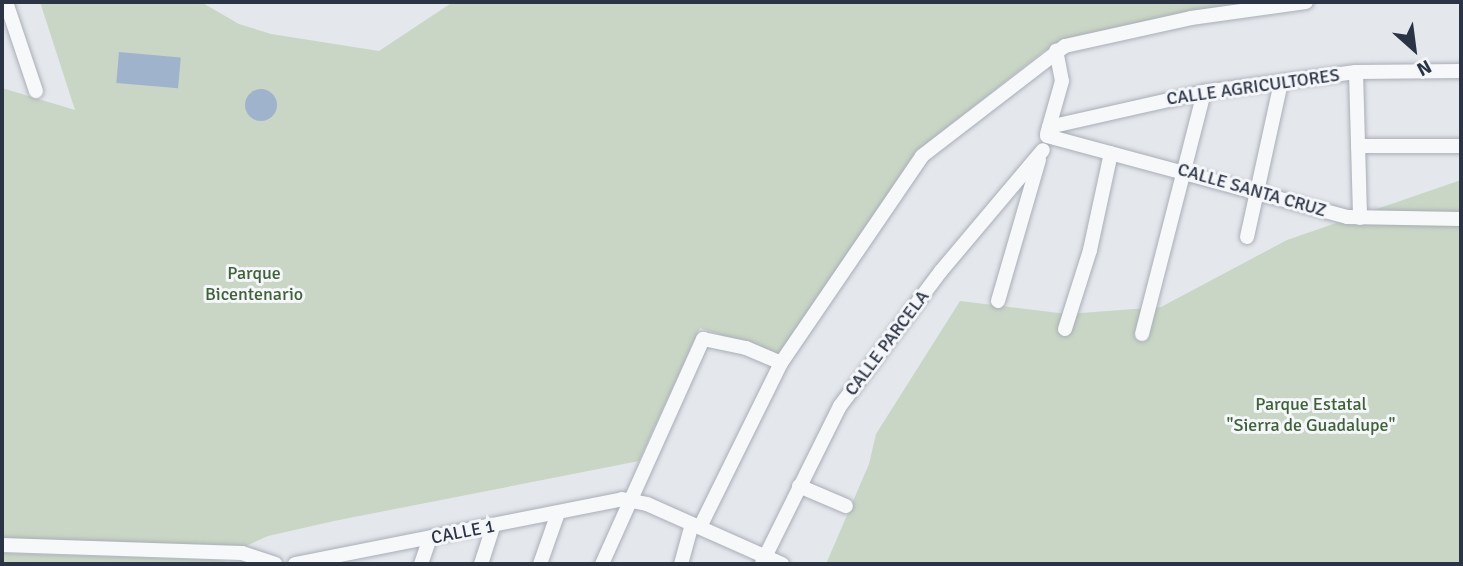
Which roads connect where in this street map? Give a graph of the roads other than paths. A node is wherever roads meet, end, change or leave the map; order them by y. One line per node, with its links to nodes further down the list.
1 (6, 2): 7 (street)
2 (1306, 2): 3 (street)
3 (1056, 51): 9 (street); 21 (street)
4 (1461, 71): 5 (street, CALLE AGRICULTORES)
5 (1356, 72): 6 (street, CALLE AGRICULTORES); 10 (street)
6 (1282, 82): 8 (street, CALLE AGRICULTORES); 14 (street)
7 (36, 91)
8 (1204, 92): 9 (street, CALLE AGRICULTORES); 13 (street)
9 (1046, 137): 12 (street, CALLE SANTA CRUZ); 18 (street); 22 (street, CALLE PARCELA)
10 (1358, 146): 11 (street); 15 (street)
11 (1461, 146)
12 (1111, 153): 13 (street, CALLE SANTA CRUZ); 19 (street)
13 (1184, 171): 14 (street, CALLE SANTA CRUZ); 20 (street)
14 (1256, 194): 15 (street, CALLE SANTA CRUZ); 17 (street)
15 (1360, 218): 16 (street, CALLE SANTA CRUZ)
16 (1461, 219)
17 (1247, 237)
18 (998, 301)
19 (1065, 328)
20 (1142, 334)
21 (781, 363): 23 (street); 27 (street)
22 (799, 486): 24 (street); 31 (street, CALLE PARCELA)
23 (632, 500): 25 (street, CALLE 1); 27 (street); 38 (street)
24 (846, 506)
25 (558, 513): 26 (street, CALLE 1); 37 (street)
26 (493, 526): 28 (street, CALLE 1); 36 (street)
27 (696, 526): 31 (street); 39 (street)
28 (430, 538): 30 (street, CALLE 1); 35 (street)
29 (2, 545): 32 (street)
30 (368, 548): 33 (street, CALLE 1); 34 (street)
31 (763, 560): 40 (street)
32 (275, 564)
33 (295, 564)
34 (363, 564)
35 (421, 564)
36 (481, 564)
37 (540, 564)
38 (602, 564)
39 (681, 564)
40 (782, 564)

